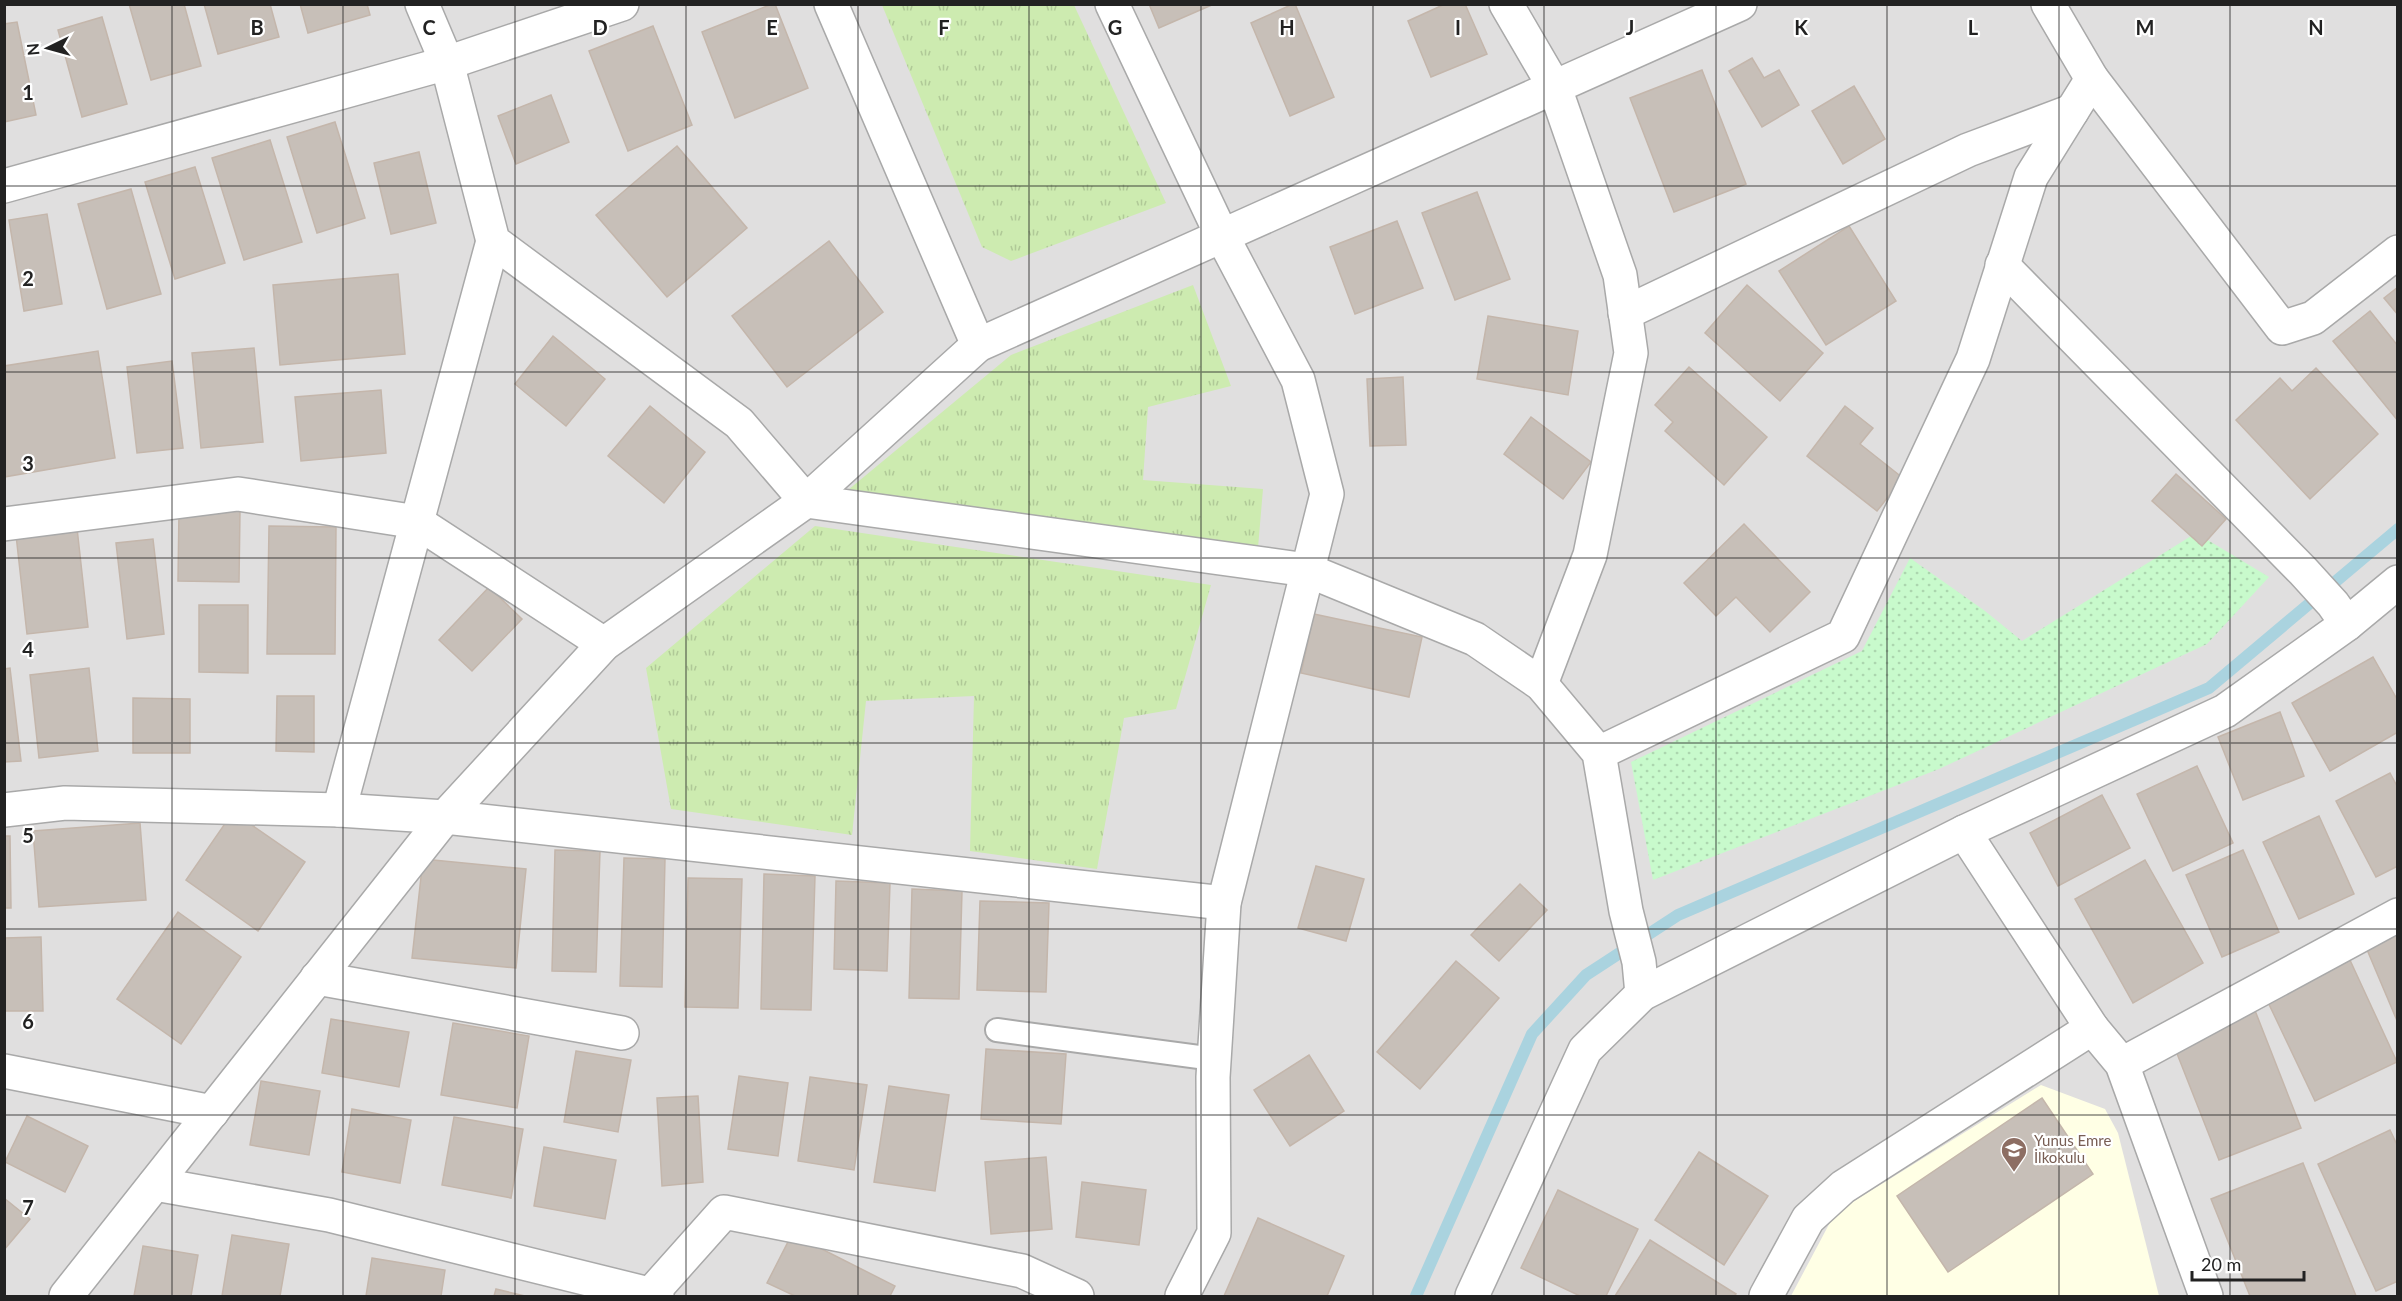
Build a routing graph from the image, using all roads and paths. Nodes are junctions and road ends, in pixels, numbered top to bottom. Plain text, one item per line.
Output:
1 (422, 4) edge
2 (622, 4) edge
3 (831, 4) edge
4 (1112, 4) edge
5 (1506, 4) edge
6 (1740, 4) edge
7 (2048, 4) edge
8 (447, 63) junction
9 (2092, 79) junction
10 (1555, 88) junction
11 (2072, 111) junction
12 (4, 186) edge
13 (1222, 236) junction
14 (493, 241) junction
15 (2397, 252) edge
16 (2002, 265) junction
17 (1625, 313) junction
18 (978, 345) junction
19 (806, 501) junction
20 (417, 522) junction
21 (4, 524) edge
22 (1308, 570) junction
23 (2397, 582) edge
24 (2340, 614) junction
25 (604, 644) junction
26 (1541, 684) junction
27 (1599, 753) junction
28 (4, 810) edge
29 (339, 810) junction
30 (445, 817) junction
31 (1965, 832) junction
32 (1224, 903) junction
33 (2397, 915) edge
34 (317, 978) junction
35 (1642, 994) junction
36 (2092, 1029) junction
37 (997, 1030) dead end
38 (622, 1033) dead end
39 (1214, 1059) junction
40 (2122, 1064) junction
41 (4, 1071) edge
42 (212, 1112) junction
43 (155, 1184) junction
44 (66, 1296) edge
45 (654, 1296) edge
46 (1077, 1296) edge
47 (1182, 1296) edge
48 (1474, 1296) edge
49 (1766, 1296) edge
50 (2206, 1296) edge

1 - 8 street
2 - 8 street
3 - 18 street
4 - 13 street
5 - 10 street
6 - 10 street
7 - 9 street
8 - 12 street
8 - 14 street
9 - 11 street
9 - 15 street
10 - 13 street
10 - 17 street
11 - 16 street
11 - 17 street
13 - 18 street
13 - 22 street
14 - 19 street
14 - 20 street
16 - 24 street
16 - 27 street
17 - 26 street
18 - 19 street
19 - 22 street
19 - 25 street
20 - 21 street
20 - 25 street
20 - 29 street
22 - 26 street
22 - 32 street
23 - 24 street
24 - 31 street
25 - 30 street
26 - 27 street
27 - 35 street
28 - 29 street
29 - 30 street
30 - 32 street
30 - 34 street
31 - 35 street
31 - 36 street
32 - 39 street
33 - 40 street
34 - 38 street
34 - 42 street
35 - 48 street
36 - 40 street
36 - 49 street
37 - 39 lane
39 - 47 street
40 - 50 street
41 - 42 street
42 - 43 street
43 - 44 street
43 - 45 street
45 - 46 street

